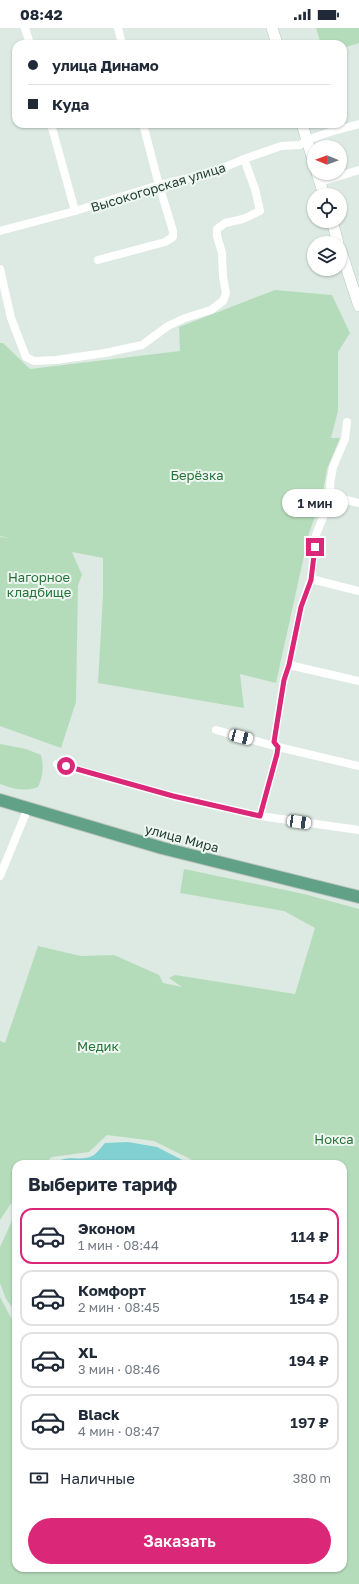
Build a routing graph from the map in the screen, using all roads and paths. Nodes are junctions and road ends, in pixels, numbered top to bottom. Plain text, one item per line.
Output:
1 (25, 28) edge
2 (118, 28) edge
3 (272, 28) edge
4 (29, 40) edge
5 (121, 40) edge
6 (276, 40) edge
7 (359, 124) edge
8 (53, 128) edge
9 (144, 128) edge
10 (303, 128) edge
11 (346, 128) edge
12 (347, 128) edge
13 (307, 140) junction
14 (244, 159) junction
15 (359, 170) edge
16 (347, 172) edge
17 (159, 186) junction
18 (75, 212) junction
19 (0, 231) edge
20 (98, 260) dead end
21 (0, 269) edge
22 (347, 269) edge
23 (359, 306) edge
24 (348, 422) dead end
25 (331, 496) junction
26 (359, 503) edge
27 (311, 580) junction
28 (359, 591) edge
29 (289, 665) junction
30 (359, 681) edge
31 (216, 730) dead end
32 (278, 747) junction
33 (57, 764) dead end
34 (359, 766) edge
35 (0, 800) edge
36 (28, 808) junction
37 (260, 816) junction
38 (359, 830) edge
39 (0, 876) edge
40 (359, 898) edge

1 - 4 street
2 - 5 street
3 - 6 street
7 - 12 street, Высокогорская улица
8 - 18 street
9 - 17 street
10 - 13 street
11 - 13 street, Высокогорская улица
13 - 14 street, Высокогорская улица
14 - 17 street, Высокогорская улица
14 - 21 street
15 - 16 street
17 - 18 street, Высокогорская улица
17 - 20 street
18 - 19 street, Высокогорская улица
22 - 23 street
24 - 25 street
25 - 26 street
25 - 27 street
27 - 28 street
27 - 29 street
29 - 30 street
29 - 32 street
31 - 32 street
32 - 34 street
32 - 37 street
33 - 37 street
35 - 36 main road, улица Мира
36 - 39 street
36 - 40 main road, улица Мира
37 - 38 street

